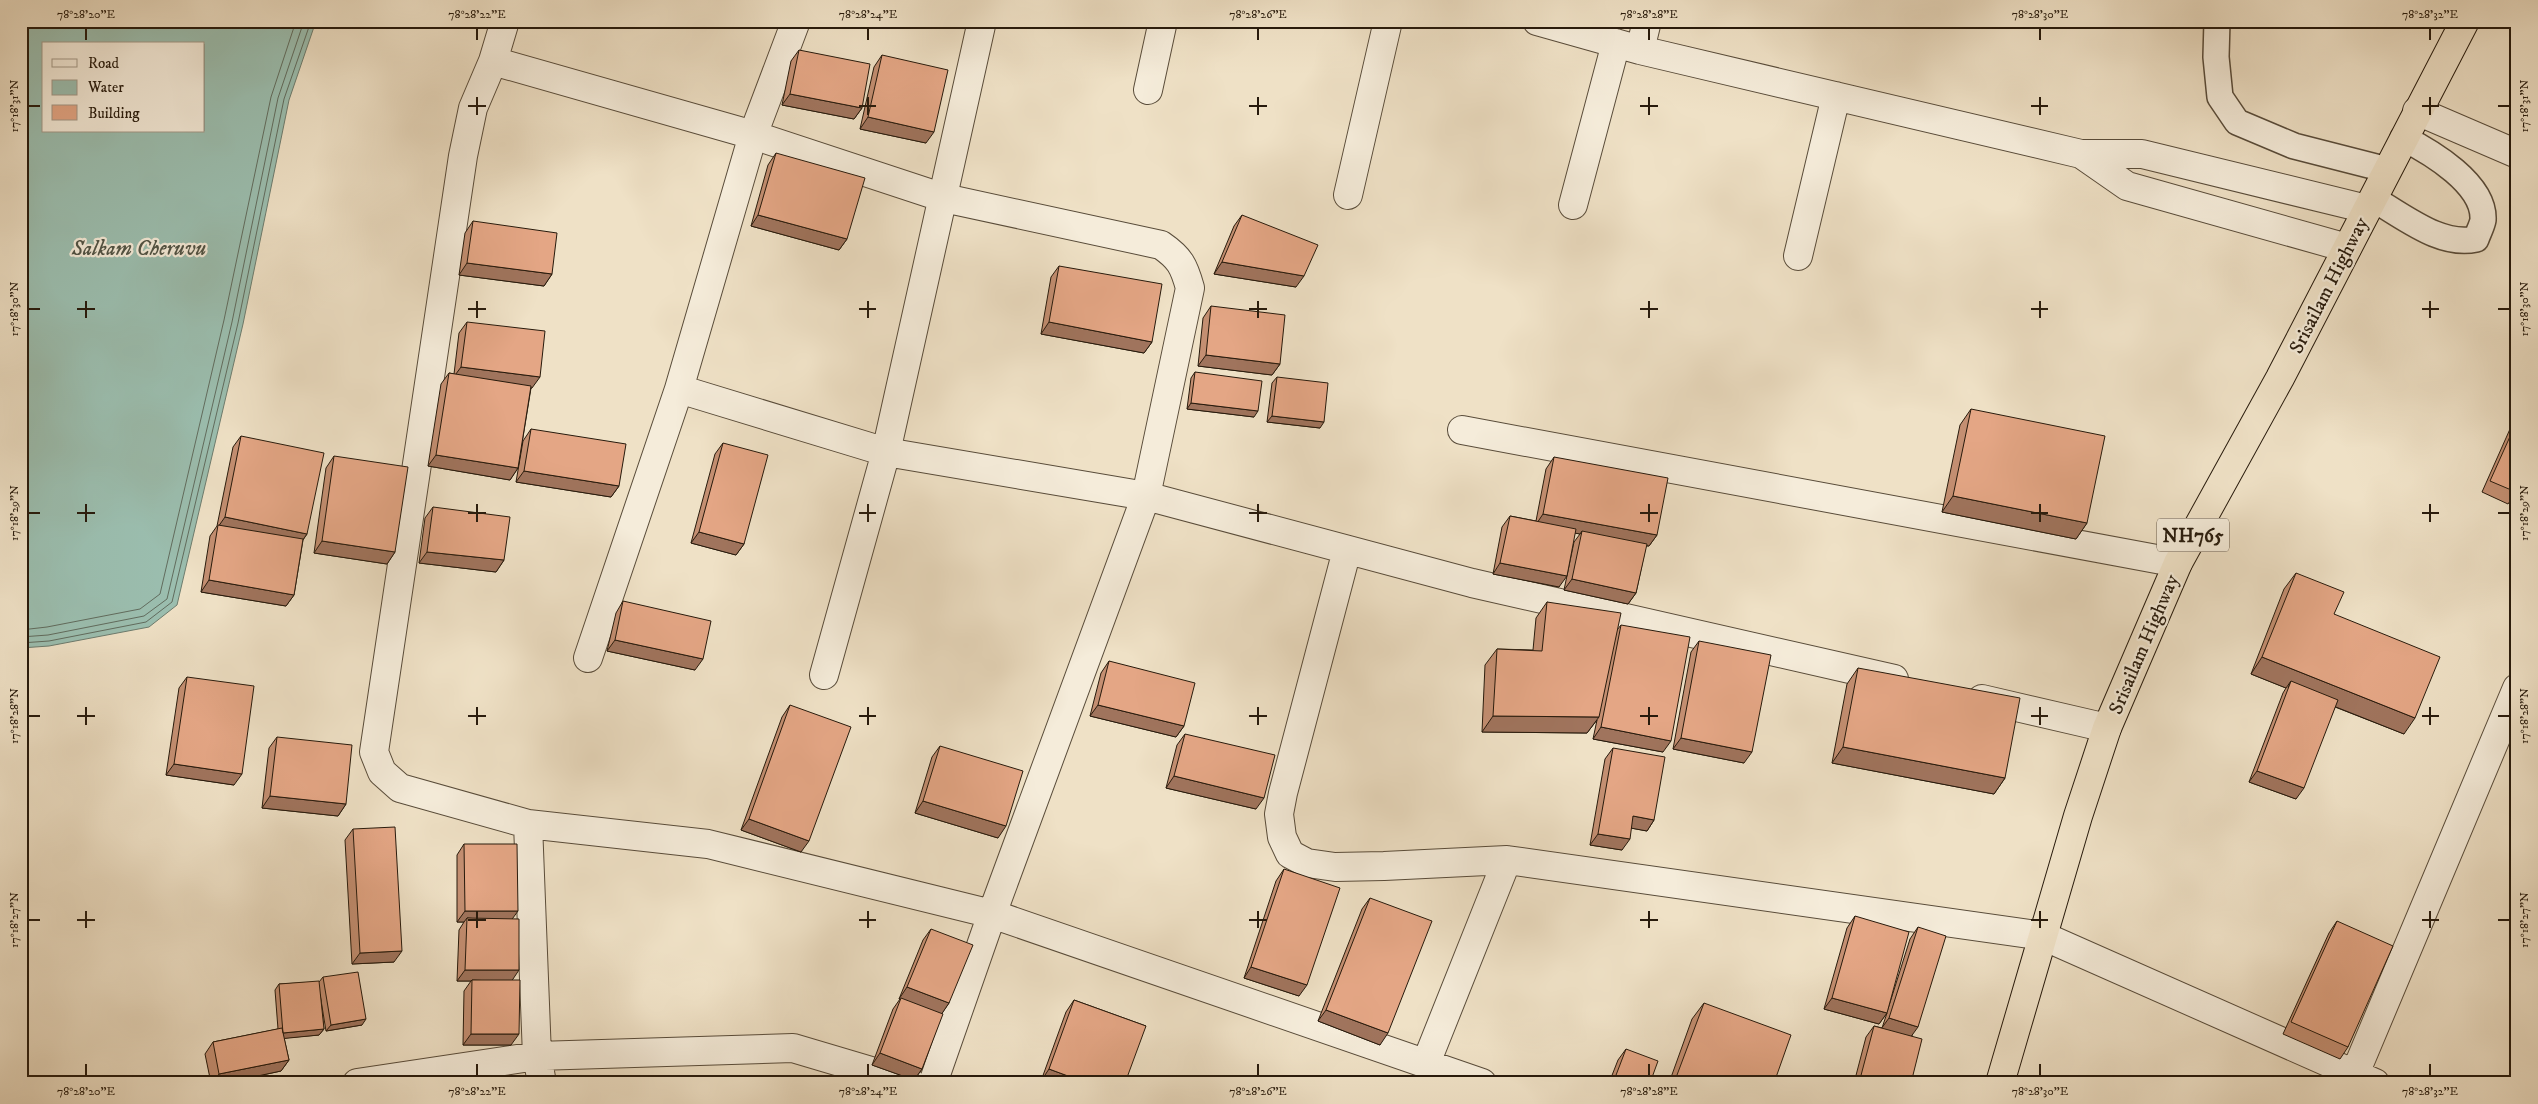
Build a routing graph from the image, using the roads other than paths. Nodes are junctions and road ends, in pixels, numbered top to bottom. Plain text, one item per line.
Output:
1 (505, 21) edge
2 (796, 21) edge
3 (982, 21) edge
4 (1163, 21) edge
5 (1388, 21) edge
6 (1537, 21) edge
7 (1647, 21) edge
8 (2217, 21) edge
9 (2458, 23) edge
10 (1628, 46) junction
11 (493, 62) junction
12 (1148, 90) dead end
13 (1836, 96) junction
14 (2417, 111) junction
15 (753, 135) junction
16 (2403, 138) junction
17 (2081, 154) junction
18 (2517, 154) edge
19 (2388, 170) junction
20 (1348, 195) dead end
21 (944, 198) junction
22 (2370, 204) junction
23 (1573, 205) dead end
24 (2347, 248) junction
25 (1798, 256) dead end
26 (679, 389) junction
27 (1462, 430) dead end
28 (886, 452) junction
29 (1146, 496) junction
30 (1347, 550) junction
31 (2178, 563) junction
32 (588, 658) dead end
33 (824, 675) dead end
34 (1915, 684) edge
35 (2517, 688) edge
36 (1953, 693) edge
37 (2107, 728) junction
38 (528, 824) junction
39 (1507, 860) junction
40 (992, 914) junction
41 (2043, 936) junction
42 (537, 1056) junction
43 (1426, 1063) junction
44 (2360, 1080) edge
45 (357, 1083) edge
46 (542, 1083) edge
47 (911, 1083) edge
48 (933, 1083) edge
49 (1482, 1083) edge
50 (2000, 1083) edge

1 - 11 street
2 - 15 street
3 - 21 street
4 - 12 street
5 - 20 street
6 - 10 street
7 - 10 street
8 - 19 lane
9 - 14 highway, Srisailam Highway / NH765
10 - 13 street
10 - 23 street
11 - 15 street
11 - 38 street
13 - 17 street
13 - 25 street
14 - 16 highway, Srisailam Highway / NH765
14 - 18 street
15 - 21 street
15 - 26 street
16 - 19 highway, Srisailam Highway / NH765
16 - 22 lane
17 - 22 street
17 - 24 street
19 - 22 highway, Srisailam Highway / NH765
21 - 28 street
21 - 29 street
22 - 24 highway, Srisailam Highway / NH765
24 - 31 highway, Srisailam Highway / NH765
26 - 28 street
26 - 32 street
27 - 31 street
28 - 29 street
28 - 33 street
29 - 30 street
29 - 40 street
30 - 34 street
30 - 39 street
31 - 37 highway, Srisailam Highway / NH765
35 - 44 street
36 - 37 street
37 - 41 highway, Srisailam Highway / NH765
38 - 40 street
38 - 42 street
39 - 41 street
39 - 43 street
40 - 43 street
40 - 48 street
41 - 44 street
41 - 50 highway, Srisailam Highway / NH765
42 - 45 street
42 - 46 street
42 - 47 street
43 - 49 street

